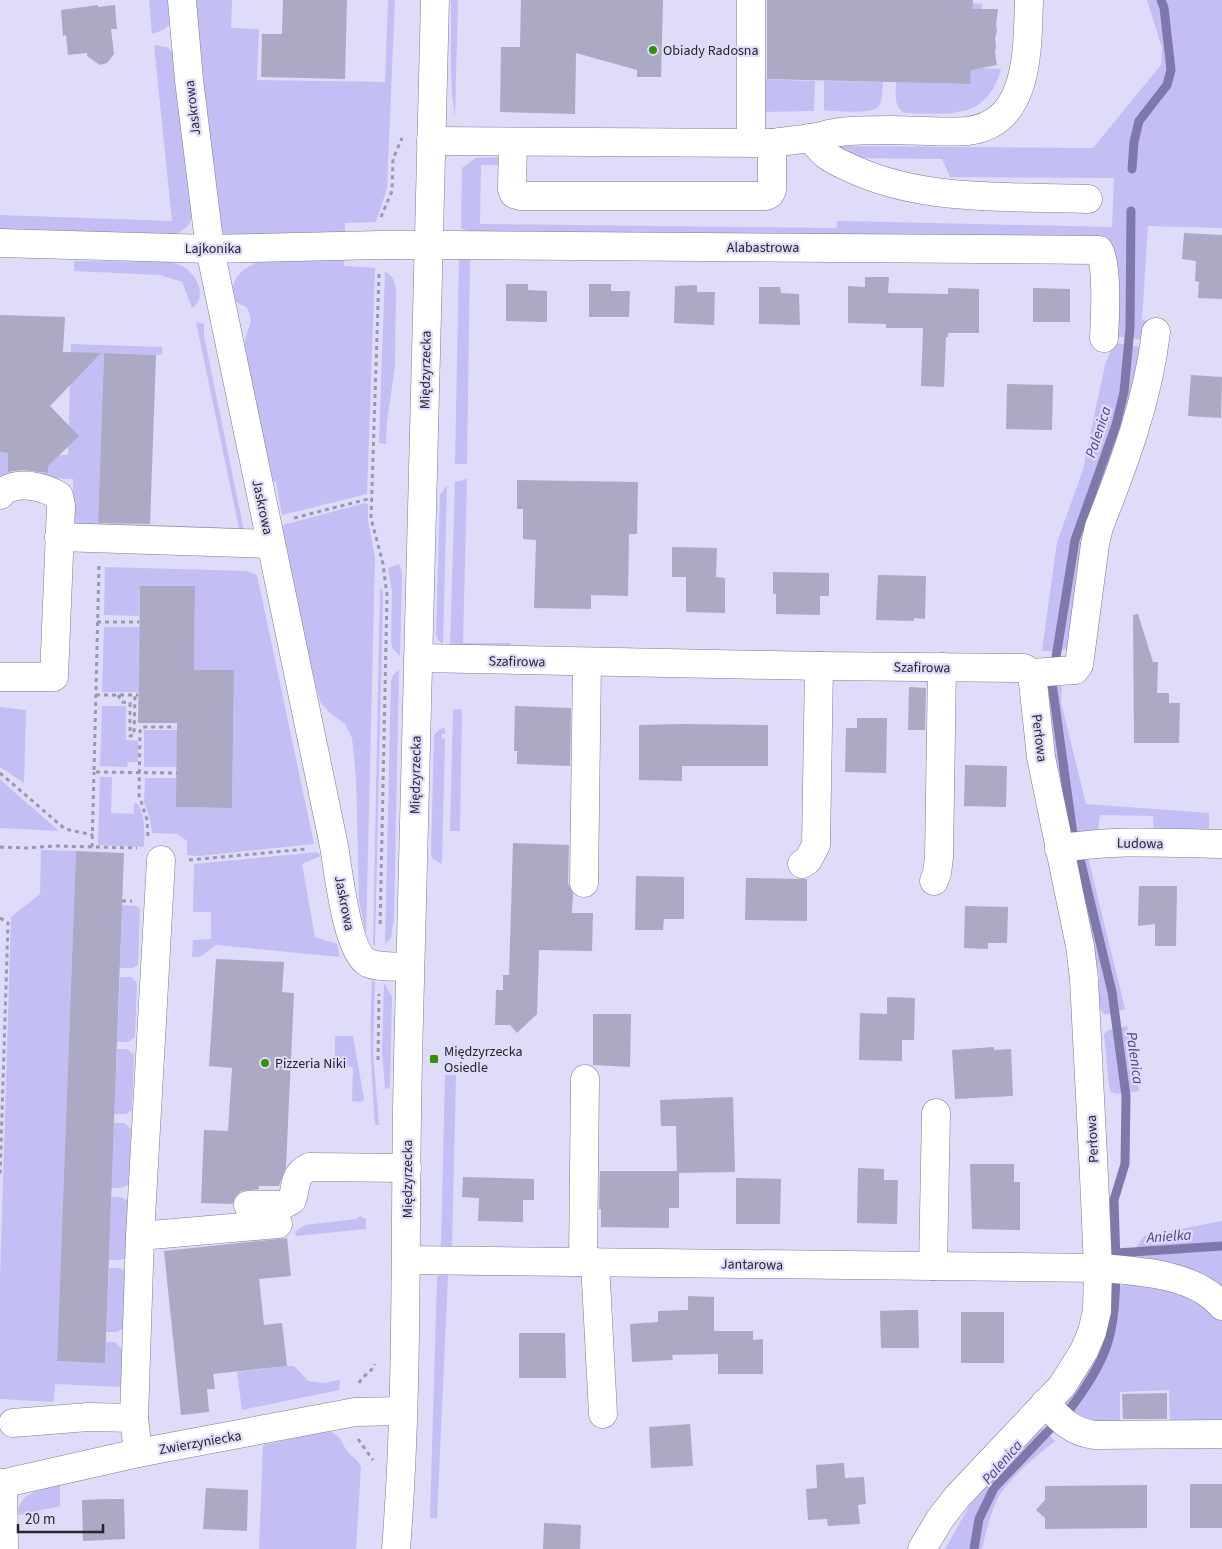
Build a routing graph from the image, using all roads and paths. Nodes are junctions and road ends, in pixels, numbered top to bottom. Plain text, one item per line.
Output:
1 (182, 0) edge
2 (435, 0) edge
3 (751, 0) edge
4 (1029, 0) edge
5 (402, 138) dead end
6 (810, 138) junction
7 (431, 141) junction
8 (513, 142) junction
9 (762, 143) junction
10 (1088, 199) dead end
11 (0, 243) edge
12 (380, 244) junction
13 (427, 244) junction
14 (210, 249) junction
15 (1156, 332) dead end
16 (1104, 338) dead end
17 (0, 495) edge
18 (372, 498) junction
19 (269, 534) junction
20 (59, 536) junction
21 (99, 562) dead end
22 (97, 622) junction
23 (139, 622) dead end
24 (418, 658) junction
25 (587, 662) junction
26 (819, 666) junction
27 (942, 667) junction
28 (1032, 673) junction
29 (0, 677) edge
30 (96, 695) junction
31 (118, 695) junction
32 (174, 727) dead end
33 (94, 772) junction
34 (0, 773) edge
35 (140, 773) junction
36 (177, 773) dead end
37 (92, 835) junction
38 (1222, 844) edge
39 (0, 846) edge
40 (334, 846) junction
41 (92, 847) junction
42 (1059, 849) junction
43 (153, 857) junction
44 (802, 864) dead end
45 (934, 881) dead end
46 (584, 883) dead end
47 (0, 918) edge
48 (379, 965) junction
49 (410, 966) junction
50 (378, 1065) dead end
51 (585, 1079) dead end
52 (936, 1113) dead end
53 (407, 1168) junction
54 (0, 1177) edge
55 (248, 1205) dead end
56 (278, 1224) dead end
57 (140, 1236) junction
58 (406, 1260) junction
59 (589, 1262) junction
60 (933, 1266) junction
61 (1098, 1268) junction
62 (1222, 1306) edge
63 (376, 1361) dead end
64 (1045, 1403) junction
65 (402, 1411) junction
66 (355, 1412) junction
67 (602, 1414) dead end
68 (134, 1418) junction
69 (13, 1423) dead end
70 (1222, 1434) edge
71 (138, 1453) junction
72 (373, 1470) dead end
73 (2, 1484) edge
74 (4, 1549) edge
75 (396, 1549) edge
76 (922, 1549) edge

1 - 14 street, Jaskrowa
2 - 7 street, Międzyrzecka
3 - 9 street
4 - 6 street
5 - 12 path
6 - 9 street
6 - 10 street
7 - 8 street
7 - 13 street, Międzyrzecka
8 - 9 street
8 - 9 street
11 - 14 street, Lajkonika
12 - 13 street, Lajkonika
12 - 14 street, Lajkonika
12 - 18 path
13 - 16 street, Alabastrowa
13 - 24 street, Międzyrzecka
14 - 19 street, Jaskrowa
15 - 28 street, Szafirowa
17 - 20 street
18 - 19 path
18 - 48 path
19 - 20 street
19 - 40 street, Jaskrowa
20 - 29 street
21 - 22 path
22 - 23 path
22 - 30 path
24 - 25 street, Szafirowa
24 - 49 street, Międzyrzecka
25 - 26 street, Szafirowa
25 - 46 street
26 - 27 street, Szafirowa
26 - 44 street
27 - 28 street, Szafirowa
27 - 45 street
28 - 42 street, Perłowa
30 - 31 path
30 - 33 path
31 - 31 path
32 - 35 path
33 - 35 path
33 - 37 path
34 - 37 path
35 - 36 path
35 - 43 path
37 - 41 path
38 - 42 street, Ludowa
39 - 41 path
40 - 43 path
40 - 48 street, Jaskrowa
41 - 43 path
42 - 61 street, Perłowa
43 - 57 street
47 - 54 path
48 - 49 street, Jaskrowa
48 - 50 path
49 - 53 street, Międzyrzecka
51 - 59 street
52 - 60 street
53 - 55 street
53 - 58 street, Międzyrzecka
56 - 57 street
57 - 68 street
58 - 59 street, Jantarowa
58 - 65 street, Międzyrzecka
59 - 60 street, Jantarowa
59 - 67 street
60 - 61 street, Jantarowa
61 - 62 street, Jantarowa
61 - 64 street, Perłowa
63 - 66 path
64 - 70 street
64 - 76 street, Perłowa
65 - 66 street, Zwierzyniecka
65 - 75 street, Międzyrzecka
66 - 71 street, Zwierzyniecka
66 - 72 path
68 - 69 street
68 - 71 street
71 - 73 street, Zwierzyniecka
73 - 74 street

